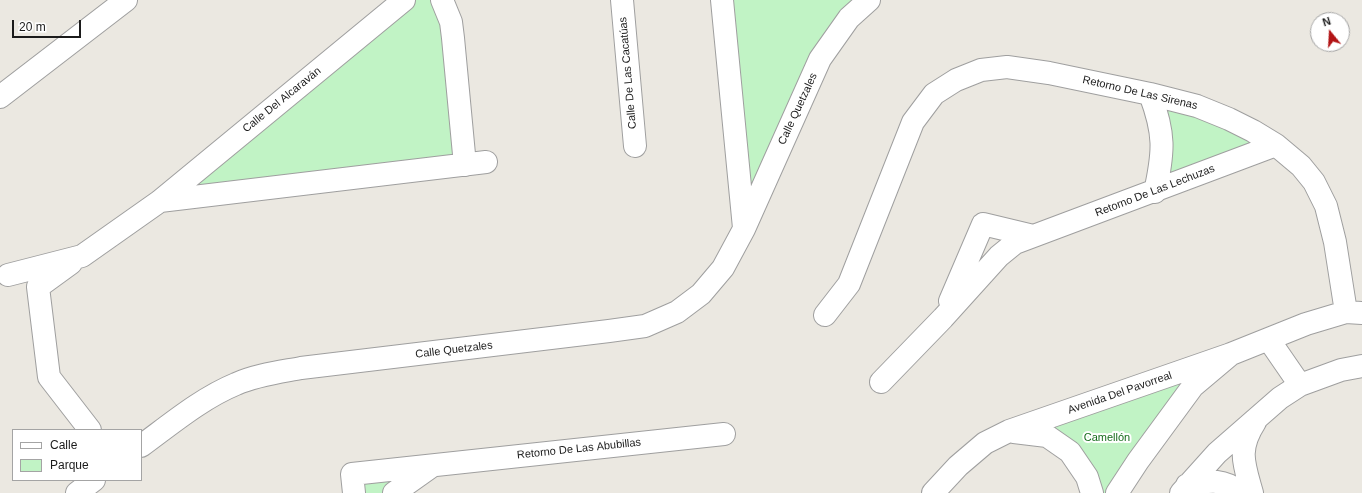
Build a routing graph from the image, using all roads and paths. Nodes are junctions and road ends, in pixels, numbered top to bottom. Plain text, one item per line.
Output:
1 (126, 0) edge
2 (404, 0) edge
3 (442, 0) edge
4 (622, 0) edge
5 (722, 0) edge
6 (869, 0) edge
7 (1150, 94) junction
8 (0, 97) edge
9 (1276, 145) junction
10 (634, 146) dead end
11 (1155, 192) junction
12 (160, 201) junction
13 (744, 229) junction
14 (1033, 236) junction
15 (82, 256) junction
16 (8, 275) dead end
17 (1354, 312) edge
18 (825, 315) dead end
19 (943, 318) junction
20 (1269, 340) junction
21 (1231, 354) junction
22 (1362, 366) edge
23 (881, 382) dead end
24 (1300, 385) junction
25 (1262, 413) junction
26 (89, 429) edge
27 (1009, 432) junction
28 (724, 434) dead end
29 (142, 445) edge
30 (434, 465) junction
31 (93, 481) edge
32 (1184, 489) edge
33 (77, 493) edge
34 (354, 493) edge
35 (394, 493) edge
36 (933, 493) edge
37 (1092, 493) edge
38 (1117, 493) edge
39 (1242, 493) edge
40 (1252, 493) edge

1 - 8 street
2 - 12 street, Calle Del Alcaraván
3 - 12 street, Calle Del Alcaraván
4 - 10 street, Calle De Las Cacatúas
5 - 13 street
6 - 13 street, Calle Quetzales
7 - 9 street, Retorno De Las Sirenas
7 - 11 street
7 - 18 street, Retorno De Las Sirenas
9 - 11 street, Retorno De Las Lechuzas
9 - 17 street, Retorno De Las Sirenas
11 - 14 street, Retorno De Las Lechuzas
12 - 15 street, Calle Del Alcaraván
13 - 29 street, Calle Quetzales
14 - 19 street, Retorno De Las Lechuzas
14 - 19 street, Retorno De Las Lechuzas
15 - 16 street, Calle Del Alcaraván
15 - 26 street, Calle Del Alcaraván
17 - 20 street, Avenida Del Pavorreal
19 - 23 street, Retorno De Las Lechuzas
20 - 21 street, Avenida Del Pavorreal
20 - 24 street
21 - 27 street, Avenida Del Pavorreal
21 - 38 street
22 - 24 street
24 - 25 street
25 - 32 street
25 - 40 street
27 - 36 street, Avenida Del Pavorreal
27 - 37 street
28 - 30 street, Retorno De Las Abubillas
30 - 34 street, Retorno De Las Abubillas
30 - 35 street, Retorno De Las Abubillas
31 - 33 street
32 - 39 street

